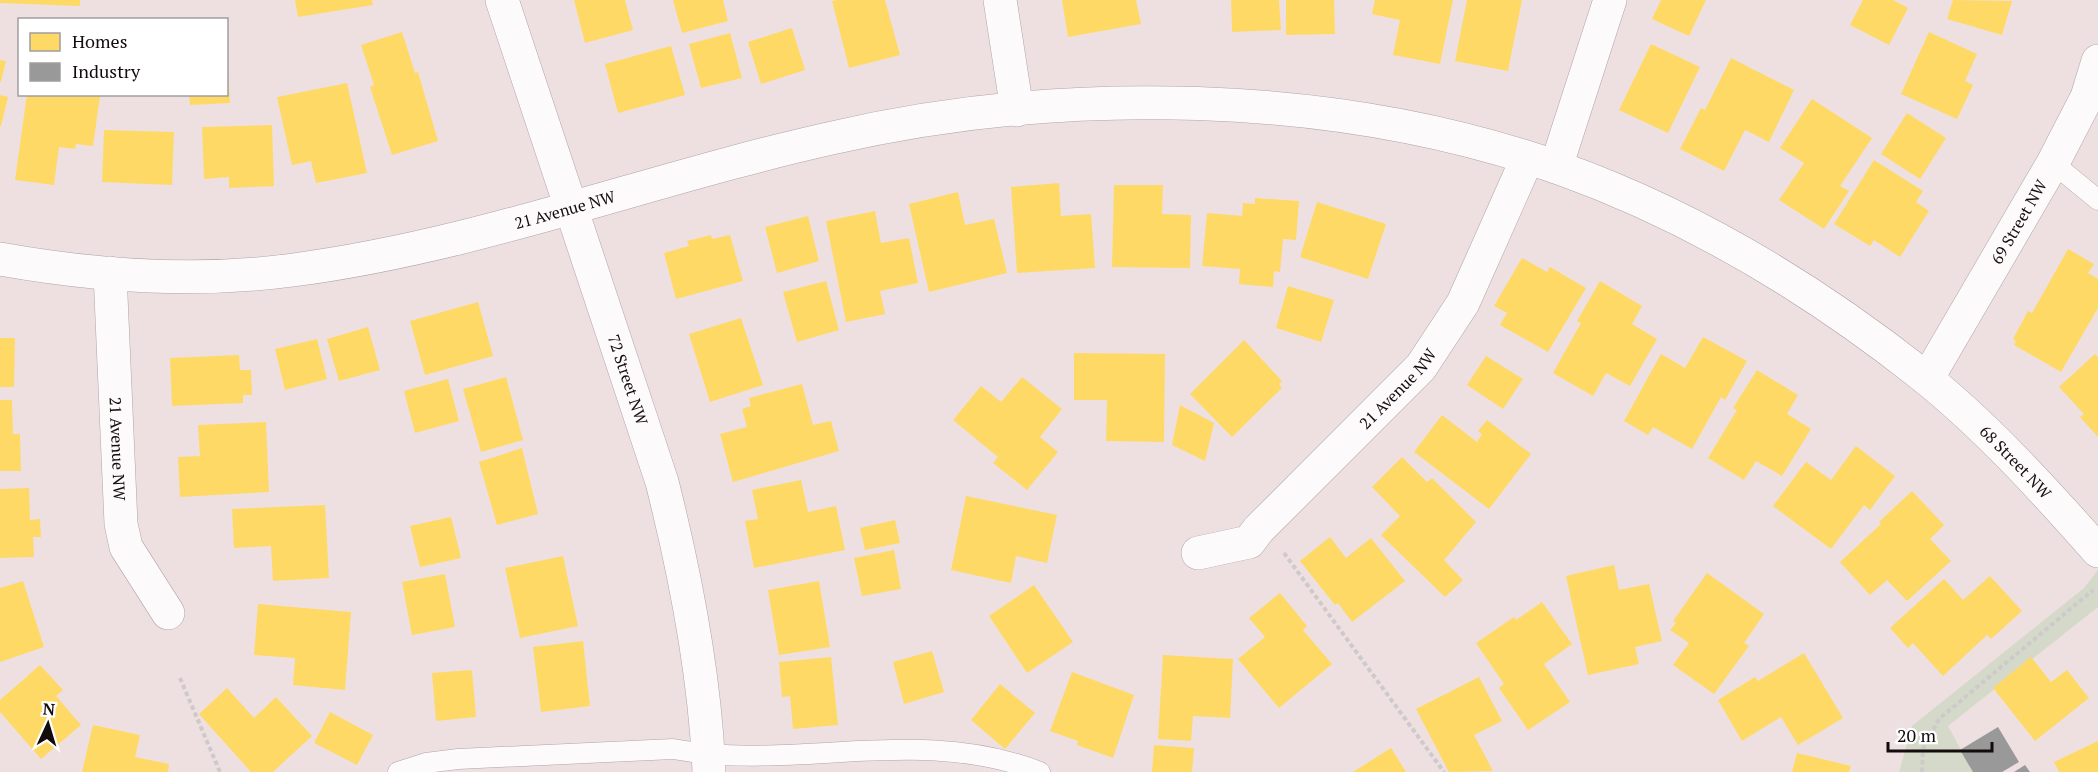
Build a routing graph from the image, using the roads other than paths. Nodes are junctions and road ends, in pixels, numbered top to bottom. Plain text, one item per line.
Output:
1 (502, 0) edge
2 (1000, 0) edge
3 (1610, 0) edge
4 (2098, 62) edge
5 (1017, 110) junction
6 (1542, 163) junction
7 (2053, 163) junction
8 (2098, 200) edge
9 (570, 206) junction
10 (0, 259) edge
11 (110, 273) junction
12 (1927, 379) junction
13 (2098, 551) edge
14 (1198, 554) dead end
15 (168, 613) dead end
16 (708, 764) edge
17 (398, 772) edge
18 (1040, 772) edge

1 - 9 street, 72 Street NW
2 - 5 street
3 - 6 street, 21 Avenue NW
4 - 7 street, 69 Street NW
5 - 6 street, 21 Avenue NW
5 - 9 street, 21 Avenue NW
6 - 12 street, 21 Avenue NW
6 - 14 street, 21 Avenue NW
7 - 8 lane
7 - 12 street, 69 Street NW
9 - 11 street, 21 Avenue NW
9 - 16 street, 72 Street NW
10 - 11 street, 21 Avenue NW
11 - 15 street, 21 Avenue NW
12 - 13 street, 68 Street NW
16 - 17 lane
16 - 18 lane

